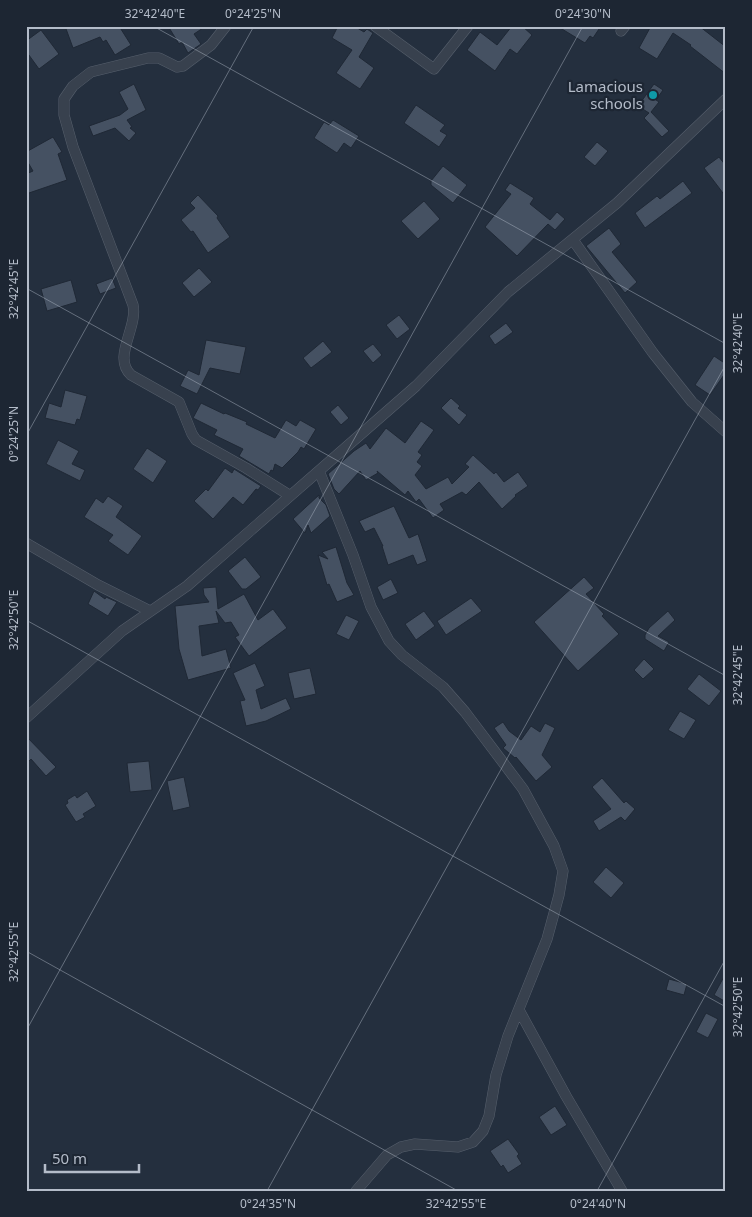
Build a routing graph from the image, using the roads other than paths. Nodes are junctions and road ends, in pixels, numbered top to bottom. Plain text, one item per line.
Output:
1 (226, 26) edge
2 (375, 26) edge
3 (468, 26) edge
4 (726, 99) edge
5 (574, 240) junction
6 (726, 432) edge
7 (319, 471) junction
8 (289, 495) junction
9 (26, 543) edge
10 (150, 611) junction
11 (26, 718) edge
12 (519, 1010) junction
13 (356, 1191) edge
14 (622, 1191) edge

1 - 8 street
2 - 3 street
4 - 5 street
5 - 6 street
5 - 7 street
7 - 8 street
7 - 12 street
8 - 10 street
9 - 10 street
10 - 11 street
12 - 13 street
12 - 14 street

